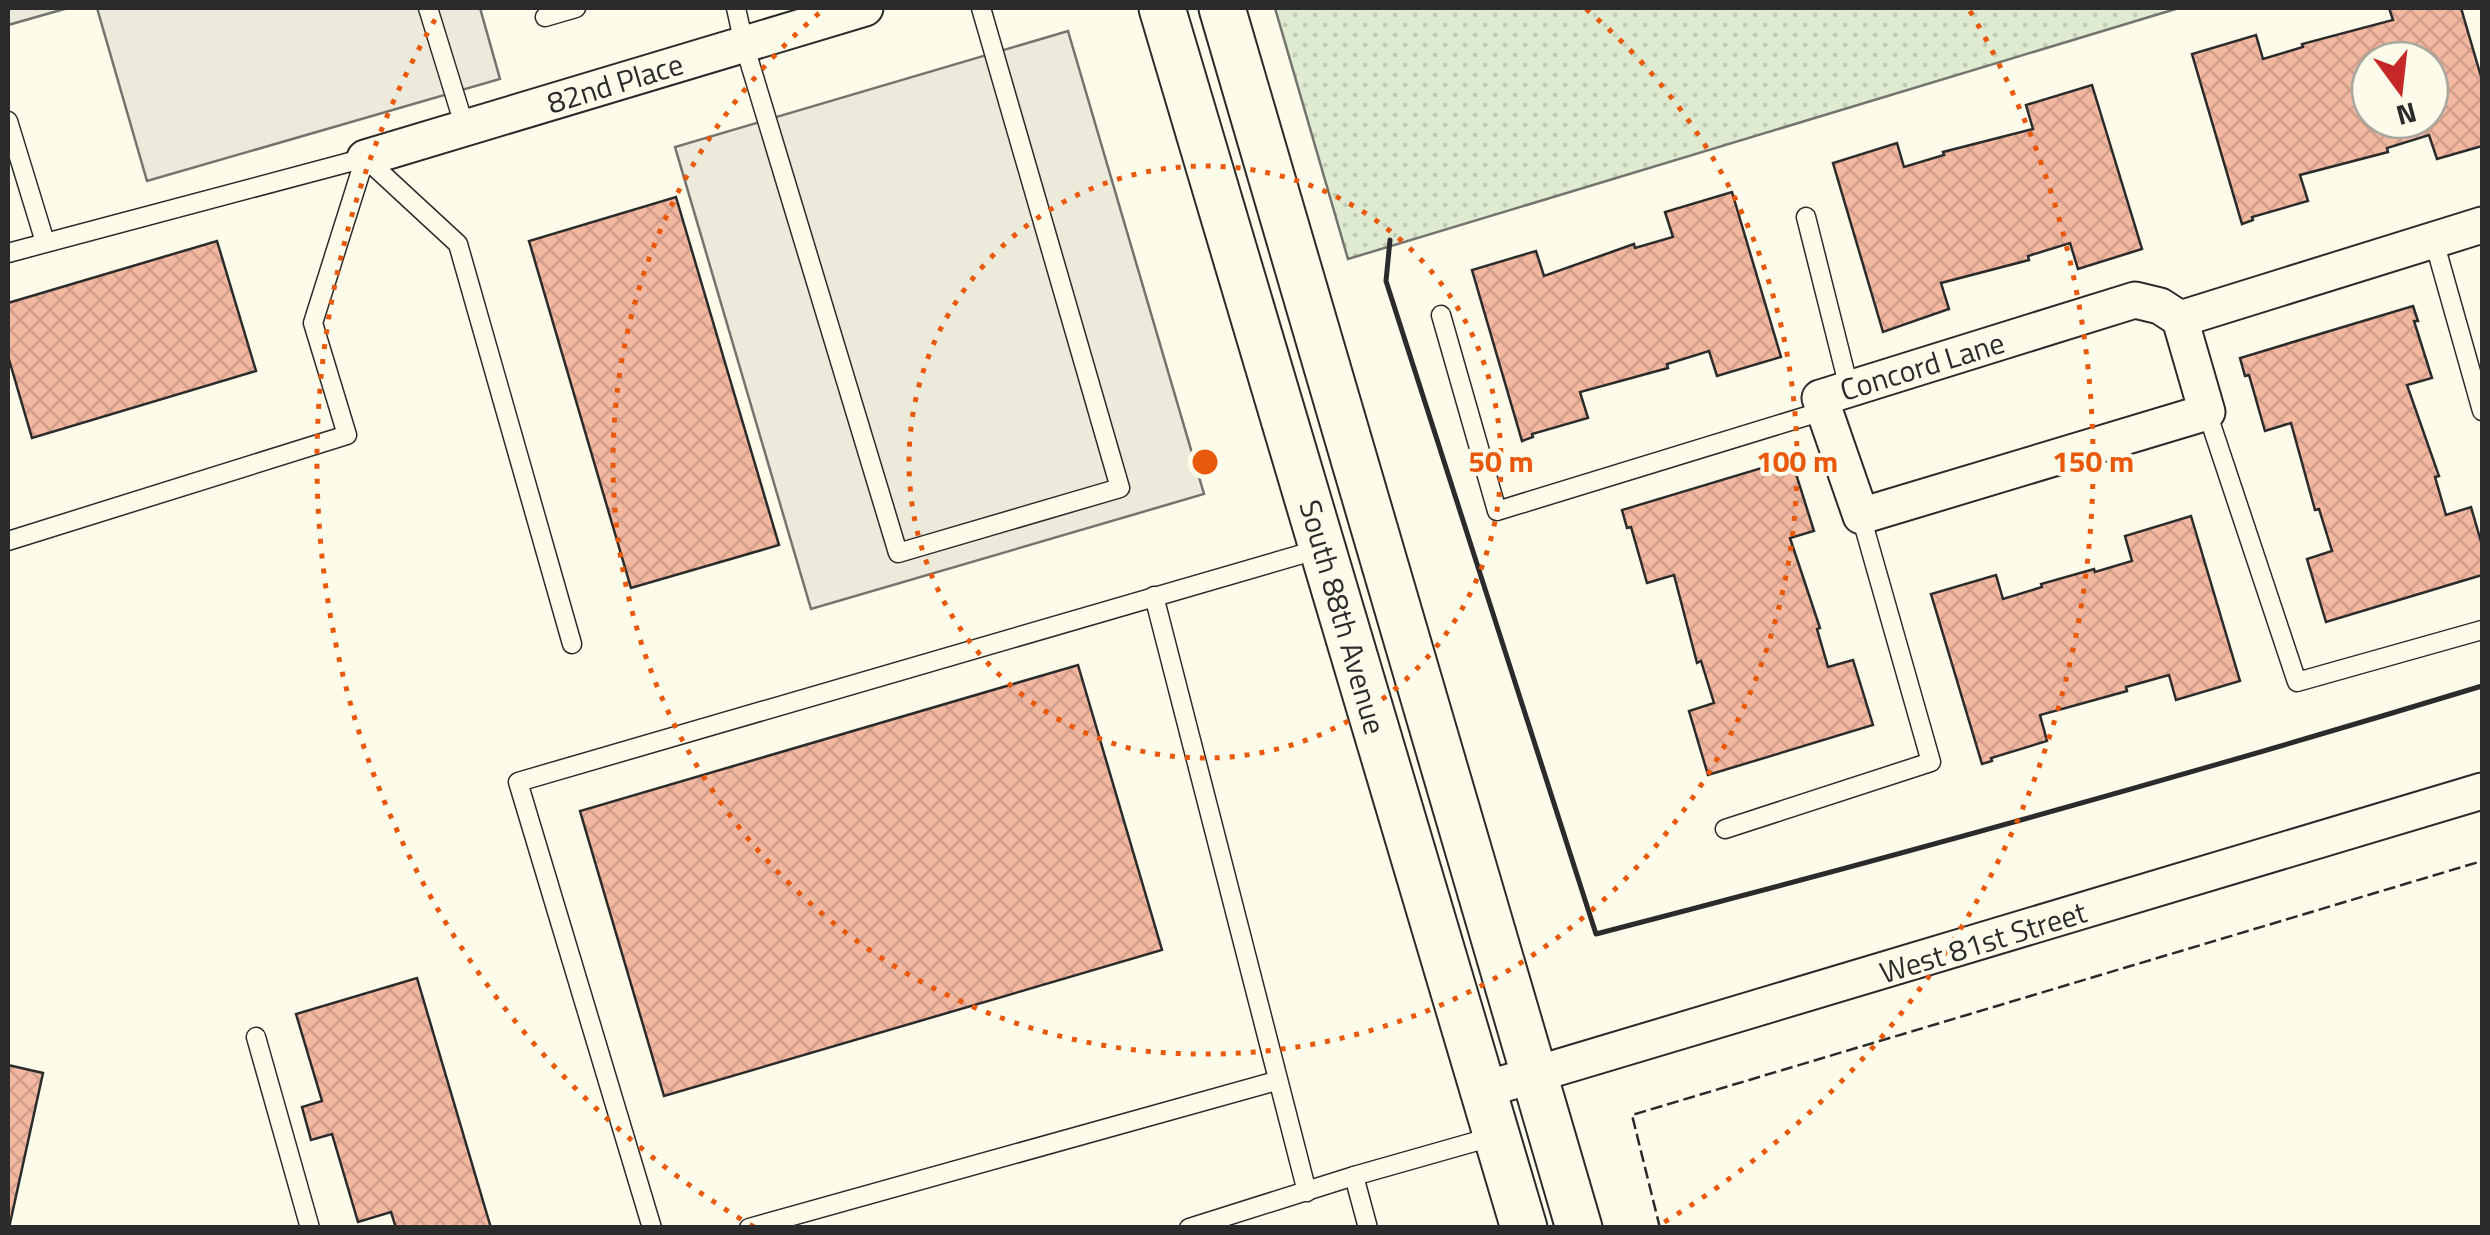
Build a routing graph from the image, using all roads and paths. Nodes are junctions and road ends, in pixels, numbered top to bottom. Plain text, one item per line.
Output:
1 (428, 8) edge
2 (576, 8) edge
3 (736, 8) edge
4 (865, 8) edge
5 (981, 8) edge
6 (1162, 8) edge
7 (1222, 8) edge
8 (546, 17) dead end
9 (744, 44) junction
10 (8, 121) edge
11 (465, 128) junction
12 (365, 158) junction
13 (1806, 217) dead end
14 (2482, 226) edge
15 (2434, 240) junction
16 (45, 242) junction
17 (8, 253) edge
18 (1441, 315) dead end
19 (2180, 319) junction
20 (1836, 400) junction
21 (2482, 411) edge
22 (2207, 412) junction
23 (1861, 516) junction
24 (8, 541) edge
25 (1322, 548) junction
26 (1154, 596) junction
27 (2482, 630) edge
28 (572, 644) dead end
29 (2482, 792) edge
30 (1725, 829) dead end
31 (256, 1037) dead end
32 (1535, 1076) junction
33 (1276, 1080) junction
34 (1483, 1090) junction
35 (1496, 1135) junction
36 (1354, 1176) junction
37 (1306, 1192) junction
38 (310, 1228) edge
39 (652, 1228) edge
40 (749, 1228) edge
41 (1189, 1228) edge
42 (1368, 1228) edge
43 (1524, 1228) edge
44 (1579, 1228) edge

1 - 11 lane
2 - 8 lane
3 - 9 lane
4 - 9 street, 82nd Place
5 - 9 lane
6 - 25 street, South 88th Avenue
7 - 32 street, South 88th Avenue
9 - 11 street, 82nd Place
10 - 16 lane
11 - 12 street, 82nd Place
12 - 16 lane
12 - 24 lane
12 - 28 lane
13 - 20 lane
14 - 15 street
15 - 19 street
15 - 21 lane
16 - 17 lane
18 - 20 lane
19 - 20 street, Concord Lane
19 - 22 street
20 - 23 street, Concord Lane
22 - 23 street
22 - 27 lane
23 - 30 lane
25 - 26 lane
25 - 34 street, South 88th Avenue
26 - 33 lane
26 - 39 lane
29 - 32 street, West 81st Street
31 - 38 lane
32 - 34 street, West 81st Street
32 - 44 street, South 88th Avenue
33 - 37 lane
33 - 40 lane
34 - 35 street, South 88th Avenue
35 - 36 lane
35 - 43 street, South 88th Avenue
36 - 37 lane
36 - 42 lane
37 - 41 lane

